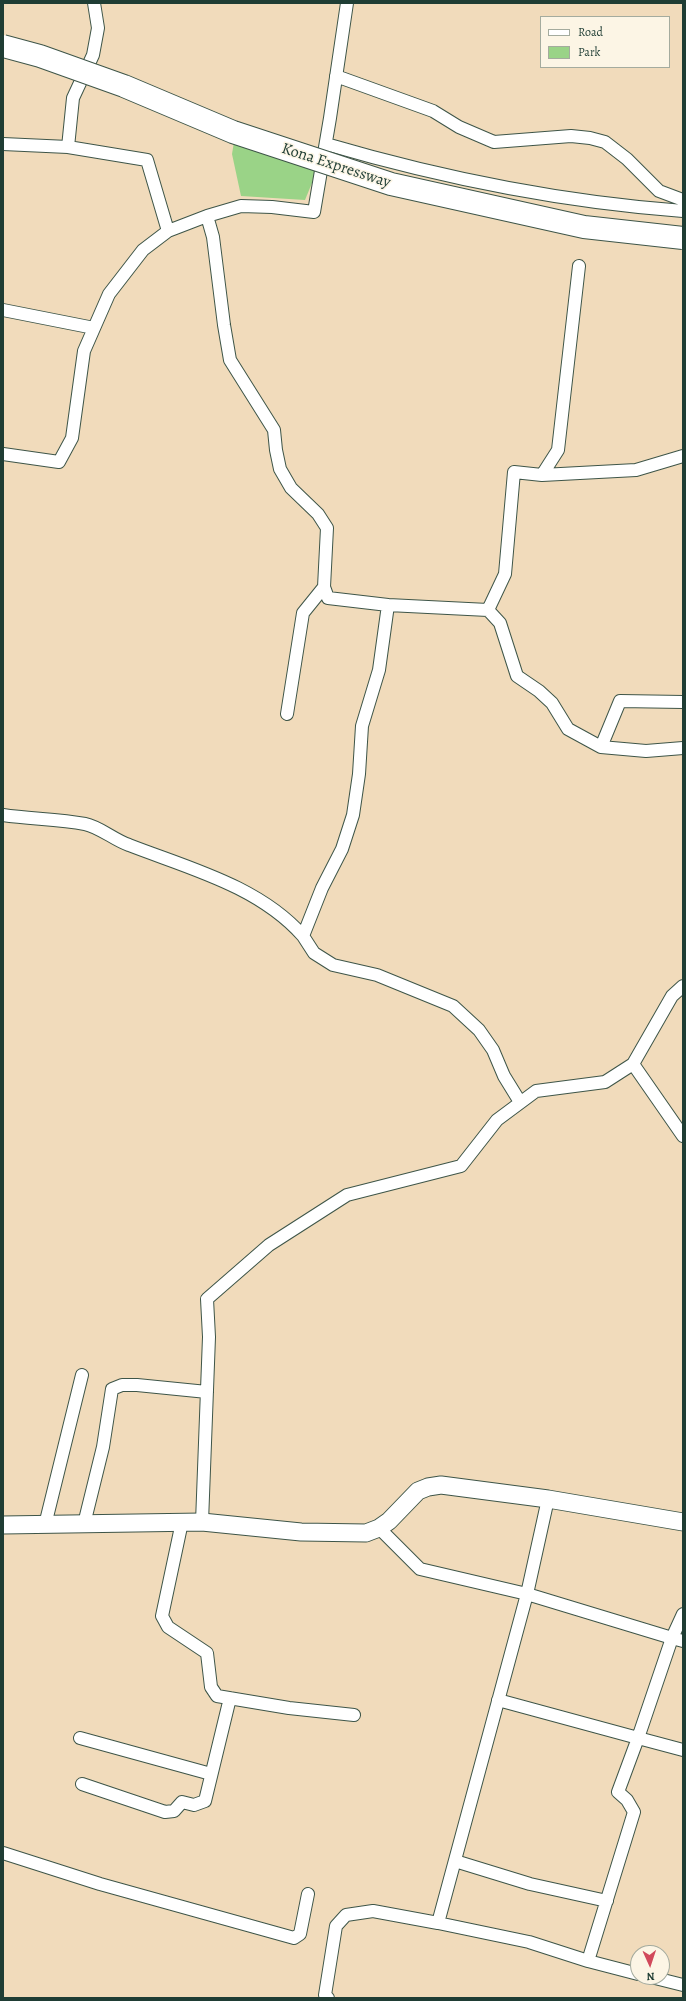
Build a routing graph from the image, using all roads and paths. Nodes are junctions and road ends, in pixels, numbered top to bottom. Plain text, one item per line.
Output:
1 (94, 3) edge
2 (348, 3) edge
3 (3, 46) edge
4 (336, 76) junction
5 (3, 144) edge
6 (326, 144) junction
7 (68, 147) junction
8 (683, 200) edge
9 (683, 212) edge
10 (207, 216) junction
11 (168, 231) junction
12 (683, 238) edge
13 (580, 266) dead end
14 (3, 310) edge
15 (94, 328) junction
16 (3, 454) edge
17 (683, 456) edge
18 (542, 475) junction
19 (324, 587) junction
20 (388, 604) junction
21 (488, 610) junction
22 (683, 702) edge
23 (287, 714) dead end
24 (601, 747) junction
25 (683, 748) edge
26 (3, 815) edge
27 (303, 936) junction
28 (683, 986) edge
29 (633, 1064) junction
30 (520, 1102) junction
31 (683, 1136) edge
32 (82, 1375) dead end
33 (207, 1392) junction
34 (548, 1500) junction
35 (182, 1522) junction
36 (202, 1522) junction
37 (683, 1522) edge
38 (84, 1524) junction
39 (44, 1525) junction
40 (3, 1526) edge
41 (379, 1528) junction
42 (527, 1594) junction
43 (683, 1614) edge
44 (678, 1640) edge
45 (230, 1698) junction
46 (498, 1700) junction
47 (354, 1715) dead end
48 (80, 1738) dead end
49 (638, 1738) junction
50 (683, 1750) edge
51 (211, 1774) junction
52 (82, 1784) dead end
53 (3, 1853) edge
54 (455, 1860) junction
55 (308, 1894) dead end
56 (607, 1901) junction
57 (438, 1922) junction
58 (588, 1961) junction
59 (630, 1972) edge
60 (670, 1982) edge
61 (683, 1985) edge
62 (328, 1998) edge

1 - 7 street
2 - 4 street
3 - 12 highway, Kona Expressway, bridge
4 - 6 street
4 - 8 street
5 - 7 street
6 - 9 street
6 - 10 street
7 - 11 street
10 - 11 street
10 - 19 street
11 - 15 street
13 - 18 street
14 - 15 street
15 - 16 street
17 - 18 street
18 - 21 street
19 - 20 street
19 - 23 street
20 - 21 street
20 - 27 street
21 - 24 street
22 - 24 street
24 - 25 street
26 - 27 street
27 - 30 street
28 - 29 street
29 - 30 street
29 - 31 street
30 - 33 street
32 - 39 street
33 - 36 street
33 - 38 street
34 - 37 main road
34 - 41 main road
34 - 42 street
35 - 36 main road
35 - 38 main road
35 - 45 street
36 - 41 main road
38 - 39 main road
39 - 40 main road
41 - 42 street
42 - 44 street
42 - 46 street
43 - 44 street
44 - 49 street
45 - 47 street
45 - 51 street
46 - 49 street
46 - 54 street
48 - 51 street
49 - 50 street
49 - 56 street
51 - 52 street
53 - 55 street
54 - 56 street
54 - 57 street
56 - 58 street
57 - 58 street
57 - 62 street
58 - 59 street
60 - 61 street

